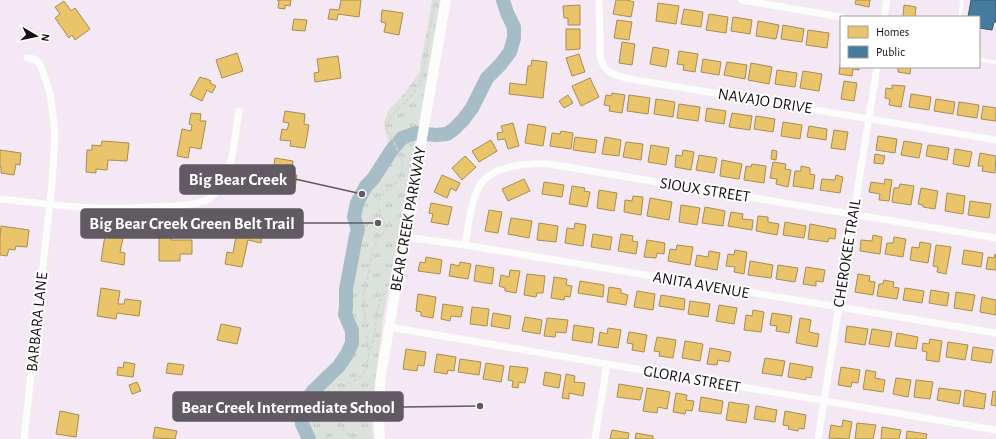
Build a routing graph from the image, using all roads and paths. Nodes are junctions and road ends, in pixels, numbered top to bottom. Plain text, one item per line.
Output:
1 (435, 0) edge
2 (446, 0) edge
3 (599, 0) edge
4 (742, 0) edge
5 (887, 0) edge
6 (962, 0) edge
7 (884, 16) edge
8 (960, 16) edge
9 (840, 17) edge
10 (27, 58) dead end
11 (980, 60) edge
12 (996, 62) edge
13 (877, 68) edge
14 (239, 111) dead end
15 (870, 118) junction
16 (996, 140) edge
17 (0, 199) edge
18 (50, 204) junction
19 (854, 215) junction
20 (405, 237) junction
21 (996, 238) edge
22 (465, 245) junction
23 (388, 290) dead end
24 (839, 308) junction
25 (389, 327) junction
26 (996, 334) edge
27 (369, 351) junction
28 (607, 364) junction
29 (824, 400) junction
30 (996, 430) edge
31 (24, 439) edge
32 (354, 439) edge
33 (380, 439) edge
34 (595, 439) edge
35 (818, 439) edge

1 - 27 path
2 - 20 main road, BEAR CREEK PARKWAY
3 - 15 street, NAVAJO DRIVE
4 - 9 street
5 - 7 street
6 - 8 lane
10 - 18 street, BARBARA LANE
11 - 12 lane
13 - 15 street, CHEROKEE TRAIL
14 - 18 street
15 - 16 street, NAVAJO DRIVE
15 - 19 street, CHEROKEE TRAIL
17 - 18 street
18 - 31 street, BARBARA LANE
19 - 21 street, SIOUX STREET
19 - 22 street, SIOUX STREET
19 - 24 street, CHEROKEE TRAIL
20 - 22 street, ANITA AVENUE
20 - 25 main road, BEAR CREEK PARKWAY
22 - 24 street, ANITA AVENUE
23 - 27 path
24 - 26 street, ANITA AVENUE
24 - 29 street, CHEROKEE TRAIL
25 - 28 street, GLORIA STREET
25 - 33 main road, BEAR CREEK PARKWAY
27 - 32 path
28 - 29 street, GLORIA STREET
28 - 34 street
29 - 30 street, GLORIA STREET
29 - 35 street, CHEROKEE TRAIL

